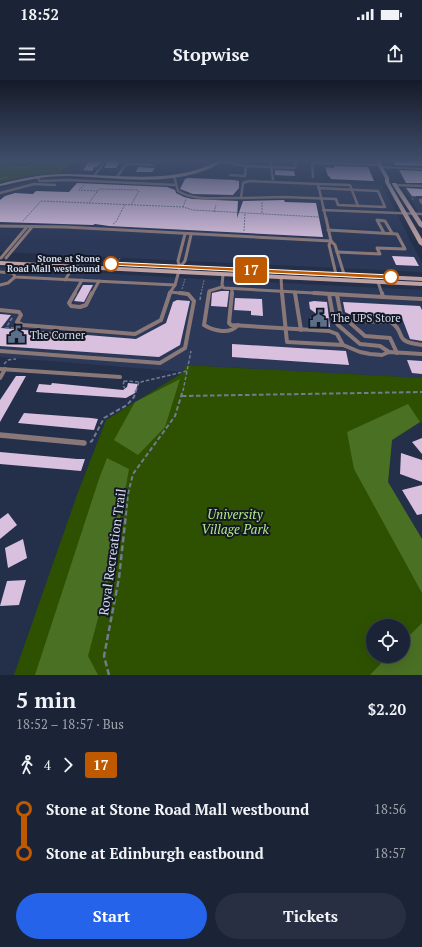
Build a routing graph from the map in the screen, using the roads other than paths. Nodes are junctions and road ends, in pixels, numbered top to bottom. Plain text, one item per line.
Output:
1 (18, 188) edge
2 (177, 188) edge
3 (242, 188) edge
4 (318, 188) joint
5 (390, 188) edge
6 (397, 188) edge
7 (352, 190) junction
8 (0, 192) edge
9 (241, 198) junction
10 (320, 198) junction
11 (422, 200) edge
12 (422, 203) edge
13 (358, 206) junction
14 (324, 211) junction
15 (406, 215) junction
16 (419, 215) edge
17 (0, 226) edge
18 (422, 226) edge
19 (32, 227) junction
20 (26, 228) junction
21 (328, 230) junction
22 (384, 233) junction
23 (392, 233) junction
24 (185, 234) junction
25 (191, 235) junction
26 (331, 241) junction
27 (422, 244) edge
28 (337, 252) junction
29 (1, 259) edge
30 (85, 262) junction
31 (73, 267) junction
32 (179, 270) junction
33 (0, 272) edge
34 (344, 274) junction
35 (223, 275) junction
36 (15, 277) junction
37 (281, 277) junction
38 (335, 277) junction
39 (422, 279) edge
40 (65, 280) junction
41 (82, 280) junction
42 (99, 281) junction
43 (378, 282) junction
44 (422, 284) edge
45 (0, 285) edge
46 (174, 285) junction
47 (222, 287) junction
48 (232, 289) junction
49 (170, 292) junction
50 (282, 292) junction
51 (295, 292) junction
52 (329, 294) junction
53 (337, 295) junction
54 (383, 297) junction
55 (422, 299) edge
56 (0, 310) edge
57 (348, 321) junction
58 (238, 325) junction
59 (285, 329) junction
60 (300, 330) junction
61 (390, 338) junction
62 (400, 338) junction
63 (343, 345) junction
64 (422, 345) edge
65 (0, 351) edge
66 (389, 352) junction
67 (397, 353) junction
68 (422, 354) edge
69 (2, 369) edge
70 (120, 377) road end
71 (0, 378) edge
72 (0, 435) edge
73 (84, 443) road end

1 - 8 lane
2 - 9 lane
3 - 9 lane
4 - 7 lane
4 - 10 lane
5 - 15 main road
6 - 16 main road
7 - 13 lane
7 - 13 lane
9 - 10 lane
10 - 13 lane
10 - 14 lane
11 - 12 lane
14 - 15 lane
14 - 21 lane
15 - 16 lane
15 - 27 main road
16 - 18 main road
17 - 20 lane
19 - 20 lane
19 - 24 lane
19 - 29 lane
20 - 29 lane
21 - 22 lane
21 - 26 lane
22 - 23 lane
22 - 23 lane
23 - 28 lane
24 - 25 lane
24 - 32 lane
25 - 26 lane
25 - 32 lane
26 - 28 lane
26 - 38 lane
28 - 34 lane
29 - 30 main road
29 - 31 main road
30 - 31 main road
30 - 32 main road
31 - 32 main road
31 - 40 lane
32 - 35 main road
32 - 38 main road
32 - 46 lane
33 - 36 lane
34 - 38 main road
34 - 39 main road
35 - 37 main road
35 - 47 lane
36 - 40 lane
36 - 45 lane
37 - 38 main road
37 - 50 lane
38 - 43 main road
40 - 41 lane
41 - 42 lane
41 - 42 lane
42 - 46 lane
43 - 44 main road
43 - 54 lane
46 - 49 lane
47 - 48 lane
47 - 58 lane
48 - 50 lane
48 - 58 lane
49 - 56 lane
49 - 65 lane
50 - 51 lane
50 - 59 lane
51 - 52 lane
51 - 60 lane
52 - 53 lane
52 - 66 lane
53 - 54 lane
53 - 57 lane
54 - 55 lane
57 - 61 lane
57 - 62 lane
58 - 59 lane
59 - 60 lane
59 - 63 lane
60 - 63 lane
61 - 62 lane
61 - 67 lane
62 - 64 lane
63 - 66 lane
66 - 67 lane
67 - 68 lane
69 - 70 lane
69 - 71 lane
72 - 73 lane

